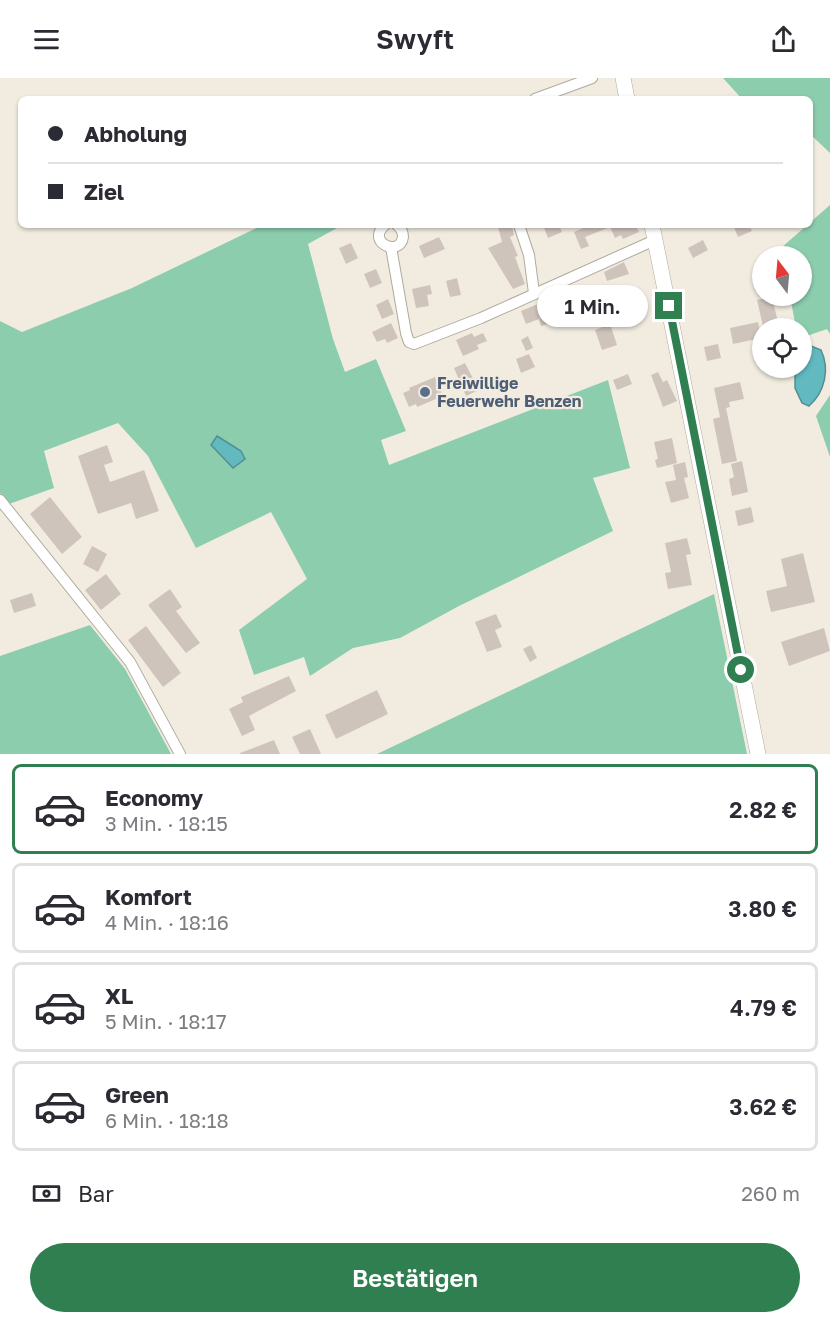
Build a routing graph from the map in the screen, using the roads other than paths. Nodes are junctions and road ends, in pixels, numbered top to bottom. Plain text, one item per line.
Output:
1 (592, 78) edge
2 (623, 78) edge
3 (543, 96) edge
4 (626, 96) edge
5 (382, 228) edge
6 (400, 228) edge
7 (520, 228) edge
8 (653, 232) edge
9 (391, 247) junction
10 (534, 293) junction
11 (0, 500) edge
12 (180, 754) edge
13 (758, 754) edge

1 - 3 street
2 - 4 street
5 - 9 street
6 - 9 street
7 - 10 street
8 - 10 street
8 - 13 street
9 - 10 street
11 - 12 street

